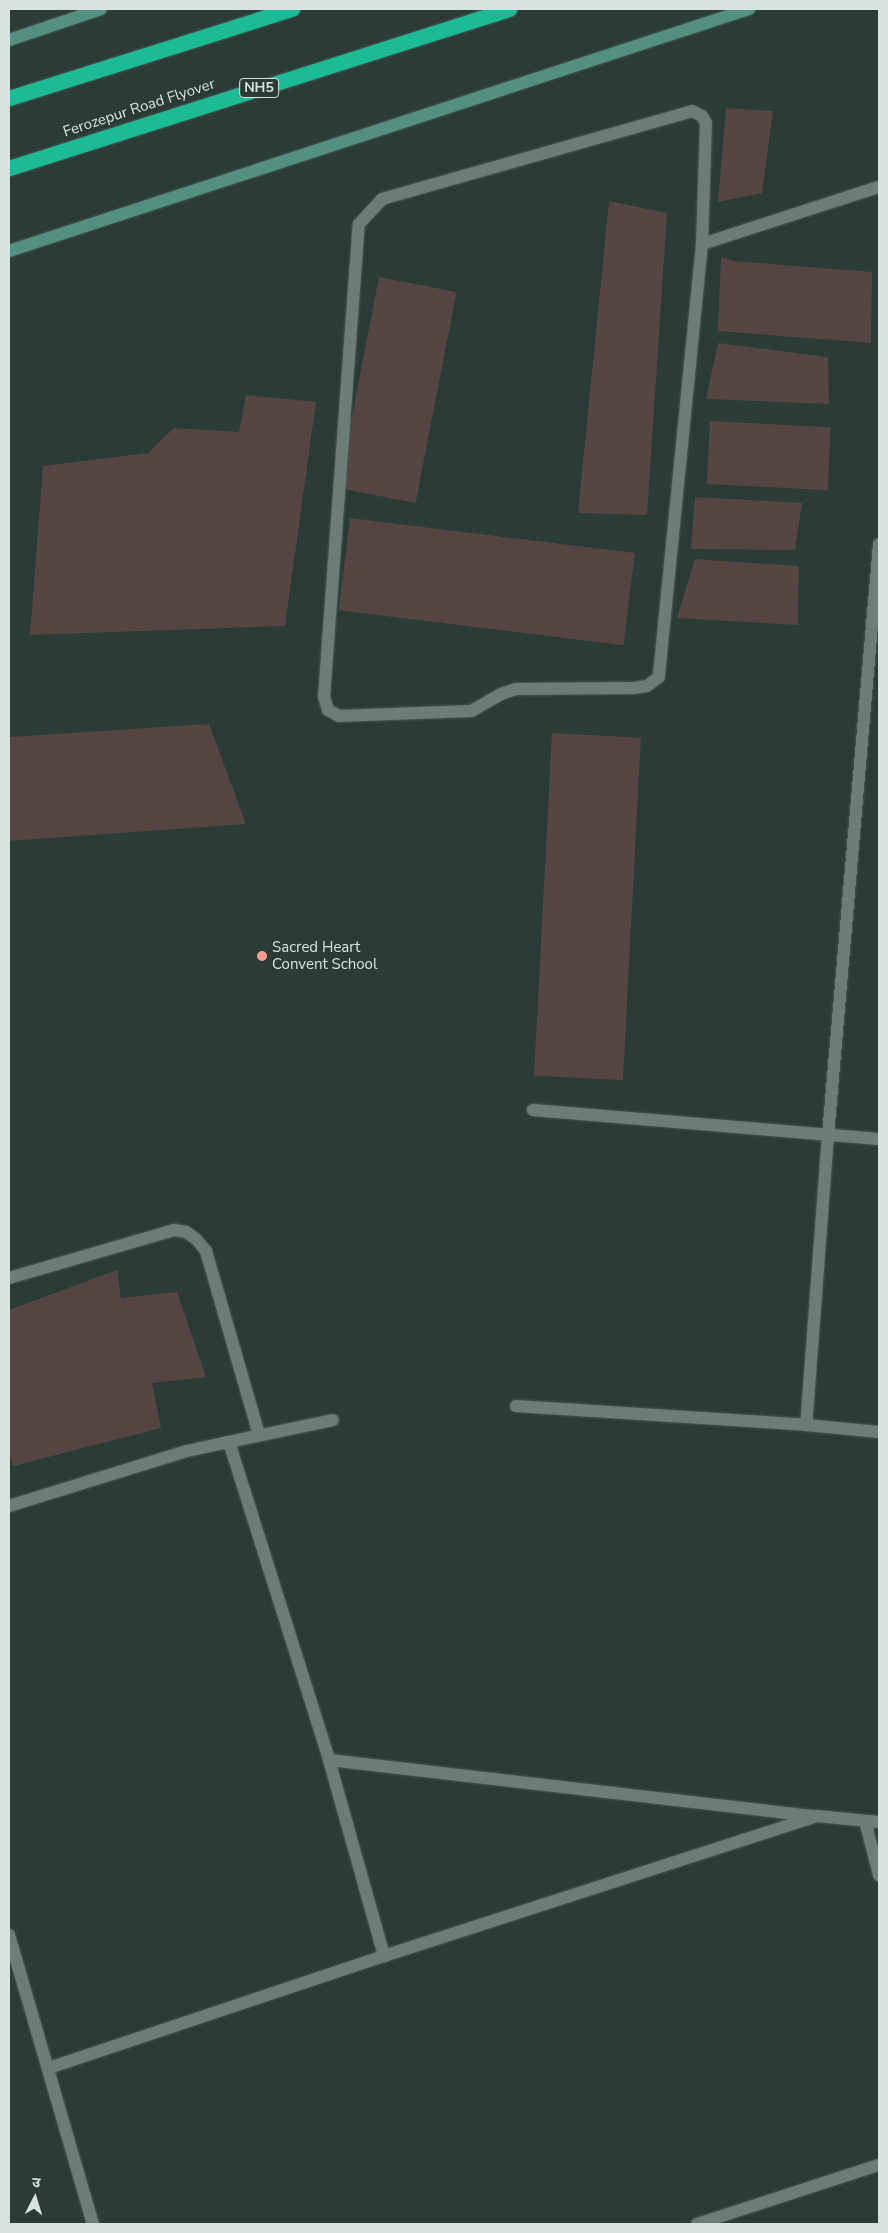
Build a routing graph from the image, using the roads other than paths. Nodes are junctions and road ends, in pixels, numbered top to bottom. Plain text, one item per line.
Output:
1 (101, 9) edge
2 (292, 9) edge
3 (509, 9) edge
4 (749, 9) edge
5 (9, 40) edge
6 (9, 98) edge
7 (9, 168) edge
8 (879, 187) edge
9 (702, 244) junction
10 (9, 251) edge
11 (879, 544) edge
12 (533, 1110) dead end
13 (828, 1135) junction
14 (879, 1139) edge
15 (9, 1278) edge
16 (516, 1406) dead end
17 (333, 1420) dead end
18 (806, 1425) junction
19 (879, 1432) edge
20 (259, 1435) junction
21 (229, 1442) junction
22 (9, 1506) edge
23 (329, 1760) junction
24 (818, 1816) junction
25 (865, 1820) junction
26 (879, 1822) edge
27 (879, 1874) edge
28 (9, 1935) edge
29 (384, 1956) junction
30 (49, 2068) junction
31 (879, 2165) edge
32 (93, 2224) edge
33 (697, 2224) edge

1 - 5 main road
2 - 6 highway
3 - 7 highway, Ferozepur Road Flyover / NH5
4 - 10 main road
8 - 9 street
9 - 9 street
11 - 13 street
12 - 13 street
13 - 14 street
13 - 18 street
15 - 20 street
16 - 18 street
17 - 20 street
18 - 19 street
20 - 21 street
21 - 22 street
21 - 23 street
23 - 24 street
23 - 29 street
24 - 25 street
24 - 29 street
25 - 26 street
25 - 27 street
28 - 30 street
29 - 30 street
30 - 32 street
31 - 33 street

